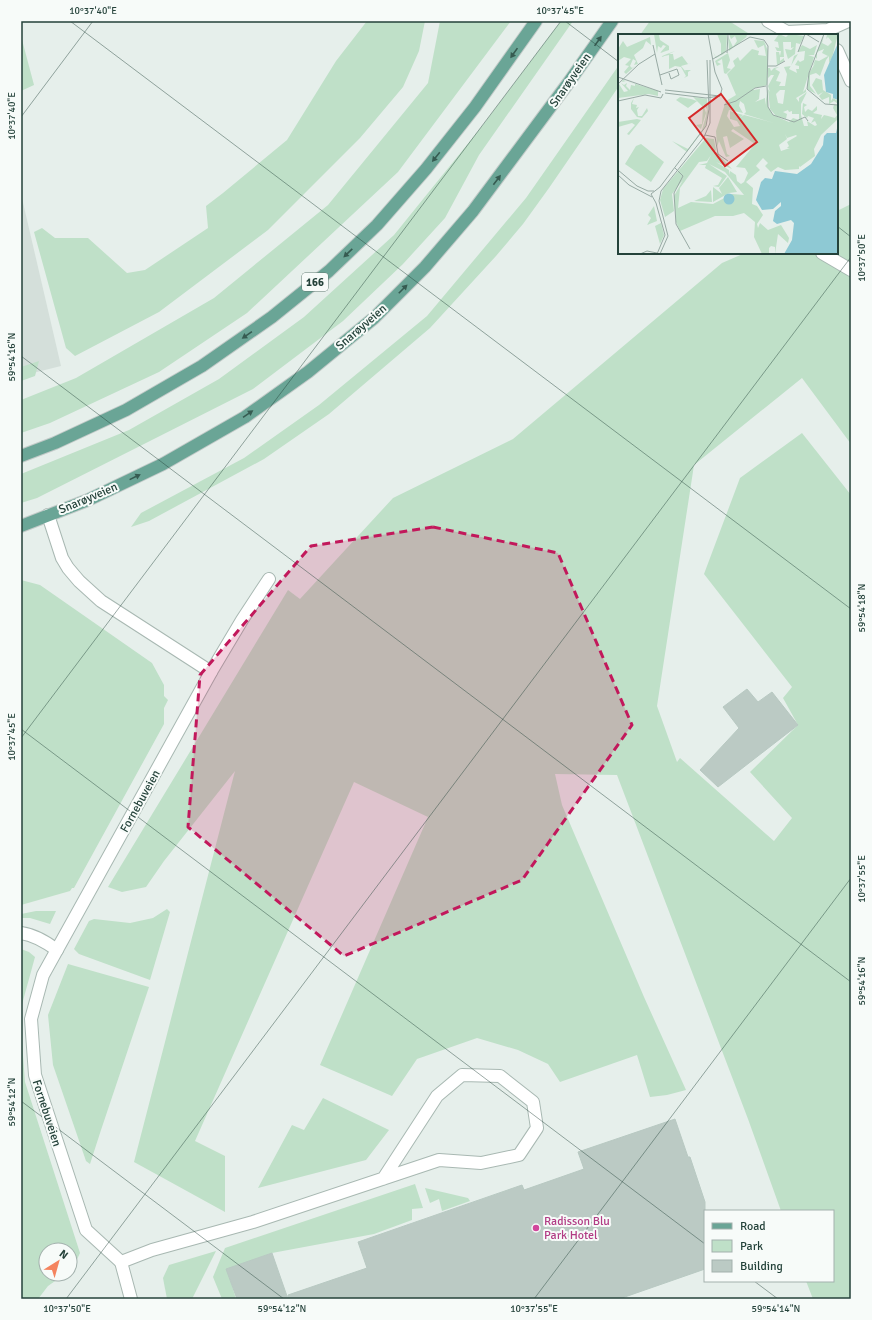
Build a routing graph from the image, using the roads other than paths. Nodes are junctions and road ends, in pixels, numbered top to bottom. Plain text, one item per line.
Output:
1 (536, 21) edge
2 (612, 21) edge
3 (768, 21) edge
4 (848, 21) edge
5 (826, 29) edge
6 (838, 52) edge
7 (851, 81) edge
8 (824, 254) edge
9 (851, 270) edge
10 (21, 456) edge
11 (48, 515) junction
12 (21, 526) edge
13 (269, 579) dead end
14 (211, 672) junction
15 (21, 933) edge
16 (57, 950) junction
17 (383, 1179) junction
18 (121, 1262) junction
19 (131, 1299) edge

1 -> 10 main road, 166
11 -> 2 main road, Snarøyveien
3 - 5 street
4 - 5 street
6 - 7 street
8 - 9 street
11 - 12 main road, Snarøyveien
11 - 14 street
13 - 14 street, Fornebuveien
14 - 16 street, Fornebuveien
15 - 16 street
16 - 18 street, Fornebuveien
17 - 17 street
17 - 18 street
18 - 19 street

